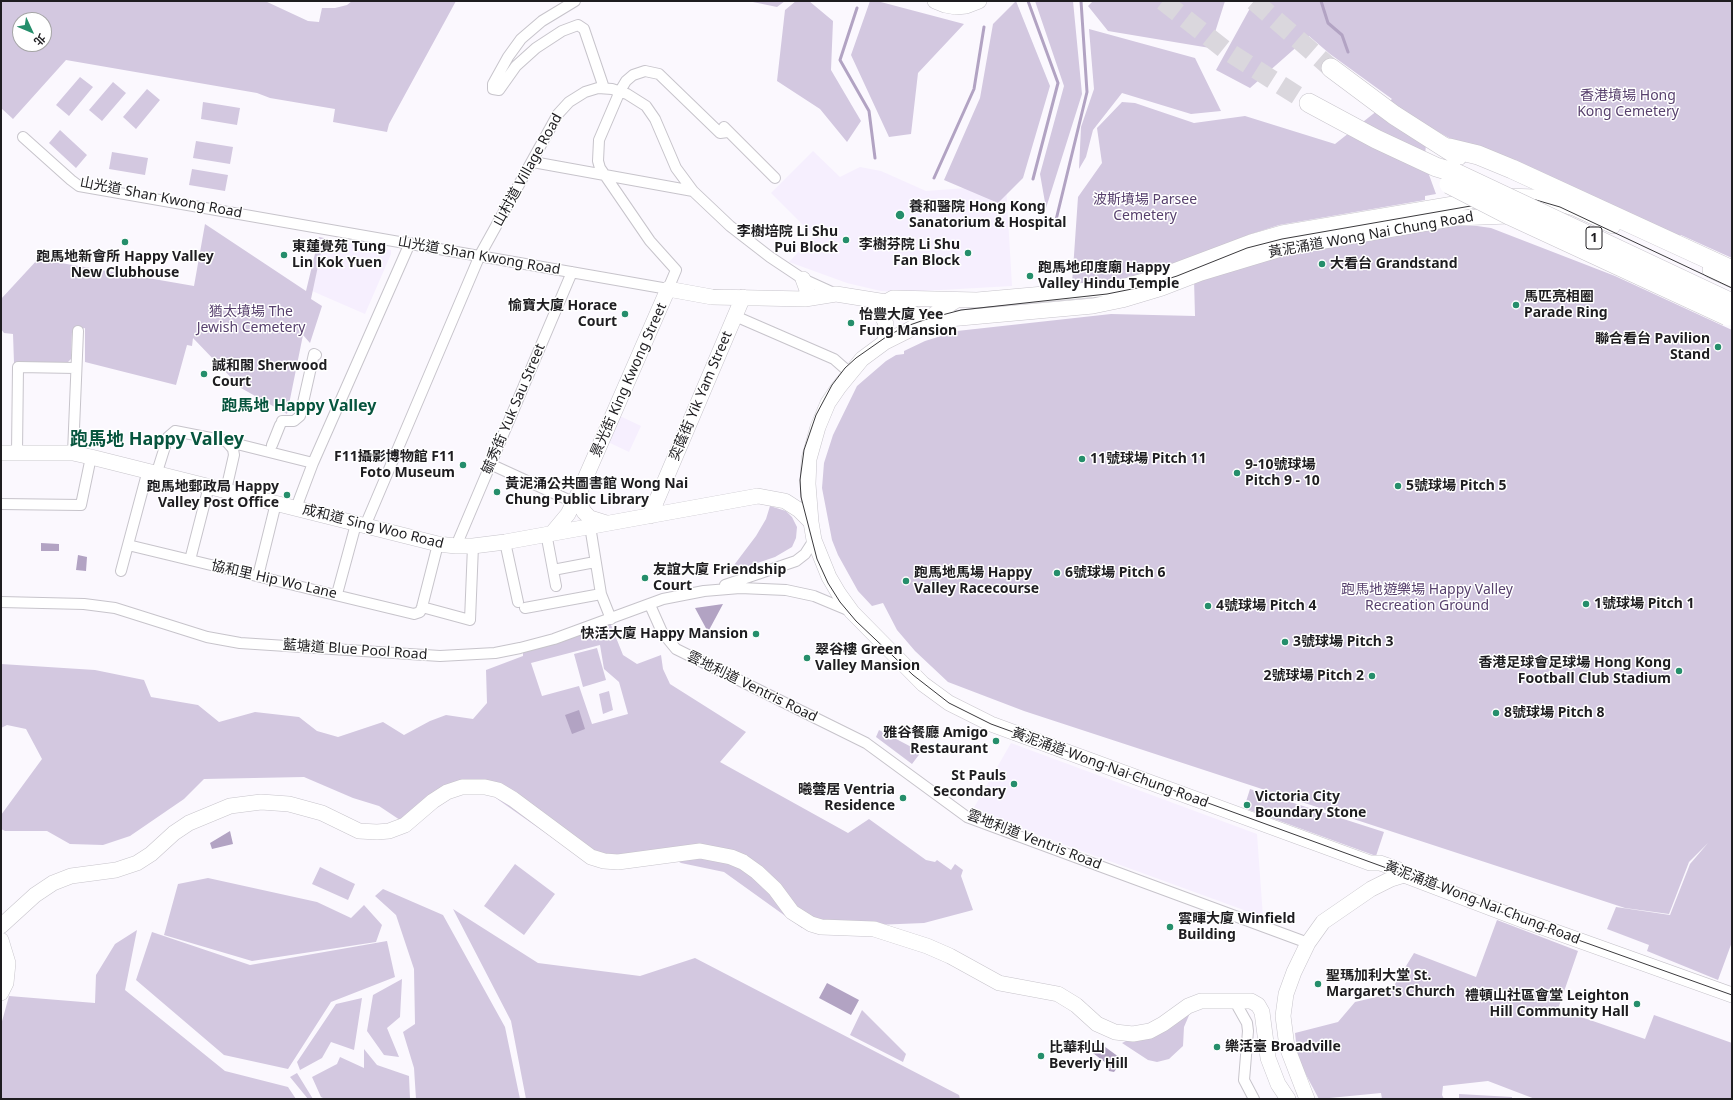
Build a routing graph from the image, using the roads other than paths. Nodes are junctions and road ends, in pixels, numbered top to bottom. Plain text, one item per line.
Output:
1 (575, 1) edge
2 (936, 1) edge
3 (979, 1) edge
4 (1331, 68) tunnel mouth
5 (680, 85) dead end
6 (604, 88) junction
7 (620, 91) junction
8 (1309, 104) tunnel mouth
9 (728, 132) junction
10 (23, 137) dead end
11 (1449, 148) junction
12 (533, 162) junction
13 (606, 176) junction
14 (775, 178) dead end
15 (693, 192) junction
16 (410, 243) junction
17 (480, 255) junction
18 (1732, 270) edge
19 (572, 272) junction
20 (803, 279) junction
21 (1732, 280) edge
22 (668, 289) junction
23 (1732, 290) edge
24 (836, 294) junction
25 (743, 297) junction
26 (805, 299) junction
27 (957, 300) junction
28 (880, 302) junction
29 (1731, 310) edge
30 (735, 316) junction
31 (927, 318) junction
32 (78, 332) dead end
33 (885, 342) junction
34 (316, 355) dead end
35 (76, 368) junction
36 (850, 373) junction
37 (272, 444) dead end
38 (230, 445) junction
39 (17, 452) junction
40 (1, 453) edge
41 (73, 453) junction
42 (91, 457) junction
43 (313, 463) junction
44 (490, 464) junction
45 (153, 471) junction
46 (209, 486) junction
47 (581, 488) junction
48 (226, 490) junction
49 (573, 502) junction
50 (276, 503) junction
51 (1, 504) edge
52 (296, 508) junction
53 (650, 516) junction
54 (811, 522) junction
55 (606, 523) junction
56 (361, 525) junction
57 (590, 526) junction
58 (550, 533) junction
59 (814, 540) junction
60 (505, 542) junction
61 (438, 544) junction
62 (128, 545) junction
63 (456, 546) junction
64 (473, 546) junction
65 (190, 560) junction
66 (595, 562) junction
67 (554, 570) junction
68 (121, 571) dead end
69 (258, 576) junction
70 (556, 586) dead end
71 (704, 592) junction
72 (337, 594) junction
73 (601, 594) junction
74 (1, 602) edge
75 (650, 605) junction
76 (421, 610) junction
77 (852, 612) junction
78 (611, 619) junction
79 (1370, 863) junction
80 (1404, 875) junction
81 (1379, 886) junction
82 (1, 926) edge
83 (1, 940) edge
84 (1308, 943) junction
85 (1, 993) edge
86 (1732, 993) edge
87 (1237, 999) junction
88 (1254, 1099) edge
89 (1288, 1099) edge
90 (1307, 1099) edge

1 - 6 street
2 - 3 street
4 - 11 highway, 1
5 - 9 street
6 - 7 street, 山村道 Village Road
6 - 12 street, 山村道 Village Road
7 - 9 street
7 - 13 street
7 - 15 street, 山村道 Village Road
8 - 29 highway, bridge
9 - 14 street
10 - 16 street, 山光道 Shan Kwong Road
11 - 18 highway
11 - 23 highway, 1
12 - 13 street
12 - 17 street, 山村道 Village Road
13 - 15 street
13 - 22 street
15 - 20 street, 山村道 Village Road
16 - 17 street, 山光道 Shan Kwong Road
16 - 43 street
17 - 19 street, 山光道 Shan Kwong Road
17 - 56 street, 山村道 Village Road
19 - 22 street, 山光道 Shan Kwong Road
19 - 44 street, 毓秀街 Yuk Sau Street
20 - 24 street, 山村道 Village Road
20 - 26 street
21 - 27 street, 黃泥涌道 Wong Nai Chung Road
22 - 25 street, 山光道 Shan Kwong Road
22 - 47 street, 景光街 King Kwong Street
24 - 26 street, 山光道 Shan Kwong Road
24 - 28 street, 山光道 Shan Kwong Road
25 - 26 street, 山光道 Shan Kwong Road
25 - 30 street, 奕蔭街 Yik Yam Street
27 - 28 street, 黃泥涌道 Wong Nai Chung Road
27 - 31 street, 黃泥涌道 Wong Nai Chung Road
28 - 31 street, 山光道 Shan Kwong Road
28 - 33 street
29 - 31 street, 黃泥涌道 Wong Nai Chung Road
30 - 36 street
30 - 53 street, 奕蔭街 Yik Yam Street
31 - 33 street, 黃泥涌道 Wong Nai Chung Road
32 - 35 street
33 - 36 street, 黃泥涌道 Wong Nai Chung Road
34 - 37 street
35 - 39 street
35 - 41 street
36 - 54 street, 黃泥涌道 Wong Nai Chung Road
38 - 43 street
38 - 45 street
38 - 48 street
39 - 40 street, 成和道 Sing Woo Road
39 - 41 street, 成和道 Sing Woo Road
41 - 42 street, 成和道 Sing Woo Road
42 - 45 street, 成和道 Sing Woo Road
42 - 51 street
43 - 52 street
44 - 49 street
44 - 63 street, 毓秀街 Yuk Sau Street
45 - 46 street, 成和道 Sing Woo Road
45 - 62 street
46 - 48 street, 成和道 Sing Woo Road
46 - 65 street
47 - 49 street, 景光街 King Kwong Street
47 - 55 street
48 - 50 street, 成和道 Sing Woo Road
49 - 58 street, 景光街 King Kwong Street
50 - 52 street, 成和道 Sing Woo Road
50 - 69 street
52 - 56 street, 成和道 Sing Woo Road
53 - 54 street, 成和道 Sing Woo Road
53 - 55 street, 成和道 Sing Woo Road
54 - 59 street, 黃泥涌道 Wong Nai Chung Road
55 - 57 street, 成和道 Sing Woo Road
56 - 61 street, 成和道 Sing Woo Road
56 - 72 street, 山村道 Village Road
57 - 58 street, 成和道 Sing Woo Road
57 - 66 street
58 - 60 street, 成和道 Sing Woo Road
58 - 67 street
59 - 71 street, 藍塘道 Blue Pool Road
59 - 77 street, 黃泥涌道 Wong Nai Chung Road
60 - 64 street, 成和道 Sing Woo Road
60 - 73 street
61 - 63 street, 成和道 Sing Woo Road
61 - 76 street
62 - 65 street, 協和里 Hip Wo Lane
62 - 68 street
63 - 64 street, 成和道 Sing Woo Road
64 - 76 street, 協和里 Hip Wo Lane
65 - 69 street, 協和里 Hip Wo Lane
66 - 67 street
66 - 73 street
67 - 70 street
69 - 72 street, 協和里 Hip Wo Lane
71 - 75 street, 藍塘道 Blue Pool Road
71 - 77 street, 藍塘道 Blue Pool Road
72 - 76 street, 協和里 Hip Wo Lane
73 - 78 street
74 - 78 street, 藍塘道 Blue Pool Road
75 - 78 street, 藍塘道 Blue Pool Road
75 - 84 street, 雲地利道 Ventris Road
77 - 79 street, 黃泥涌道 Wong Nai Chung Road
79 - 80 street, 黃泥涌道 Wong Nai Chung Road
79 - 81 street
80 - 81 street
80 - 86 street, 黃泥涌道 Wong Nai Chung Road
81 - 84 street
82 - 87 street
83 - 85 street
84 - 90 street
87 - 88 street
87 - 89 street

